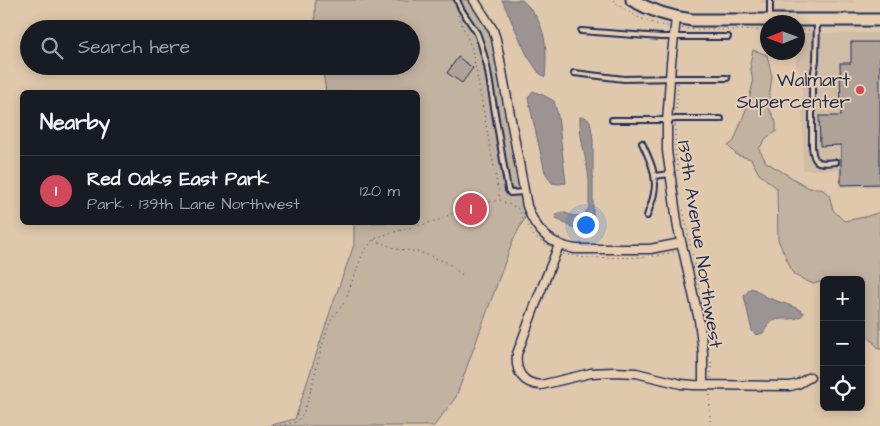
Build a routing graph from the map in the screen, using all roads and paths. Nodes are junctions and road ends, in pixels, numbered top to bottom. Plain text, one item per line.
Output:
1 (457, 0) edge
2 (474, 0) edge
3 (613, 0) edge
4 (632, 0) edge
5 (770, 0) edge
6 (457, 13) dead end
7 (769, 15) edge
8 (816, 19) junction
9 (805, 20) edge
10 (880, 20) edge
11 (672, 22) junction
12 (760, 24) edge
13 (760, 26) edge
14 (581, 31) dead end
15 (677, 37) junction
16 (728, 37) dead end
17 (501, 63) junction
18 (487, 66) junction
19 (475, 69) dead end
20 (574, 73) dead end
21 (674, 78) junction
22 (727, 78) dead end
23 (672, 119) junction
24 (721, 119) dead end
25 (612, 120) dead end
26 (642, 143) dead end
27 (836, 162) dead end
28 (674, 175) junction
29 (654, 176) junction
30 (524, 192) junction
31 (500, 200) dead end
32 (683, 210) dead end
33 (646, 216) dead end
34 (374, 240) junction
35 (681, 243) junction
36 (559, 245) junction
37 (465, 277) dead end
38 (703, 302) dead end
39 (708, 328) dead end
40 (709, 337) dead end
41 (710, 358) dead end
42 (810, 377) dead end
43 (711, 379) dead end
44 (703, 385) junction
45 (710, 392) dead end
46 (280, 426) edge
47 (710, 426) edge

1 - 18 lane
2 - 17 street
3 - 11 path
4 - 11 street
5 - 7 lane
6 - 19 path
8 - 9 street
8 - 10 street
8 - 27 lane
11 - 12 street
11 - 15 street, 139th Avenue Northwest
13 - 15 path
14 - 15 lane
15 - 16 lane
15 - 21 street, 139th Avenue Northwest
17 - 18 lane
17 - 30 street
18 - 30 lane
20 - 21 lane
21 - 22 lane
21 - 23 street, 139th Avenue Northwest
21 - 23 path
23 - 24 lane
23 - 25 lane
23 - 28 path
23 - 28 street, 139th Avenue Northwest
26 - 29 lane
28 - 29 lane
28 - 35 street, 139th Avenue Northwest
29 - 33 lane
30 - 36 street
31 - 34 path
32 - 38 path
34 - 37 path
34 - 46 path
35 - 36 street
35 - 44 street, 139th Avenue Northwest
36 - 44 street
39 - 40 path
41 - 43 path
42 - 44 street
45 - 47 path

